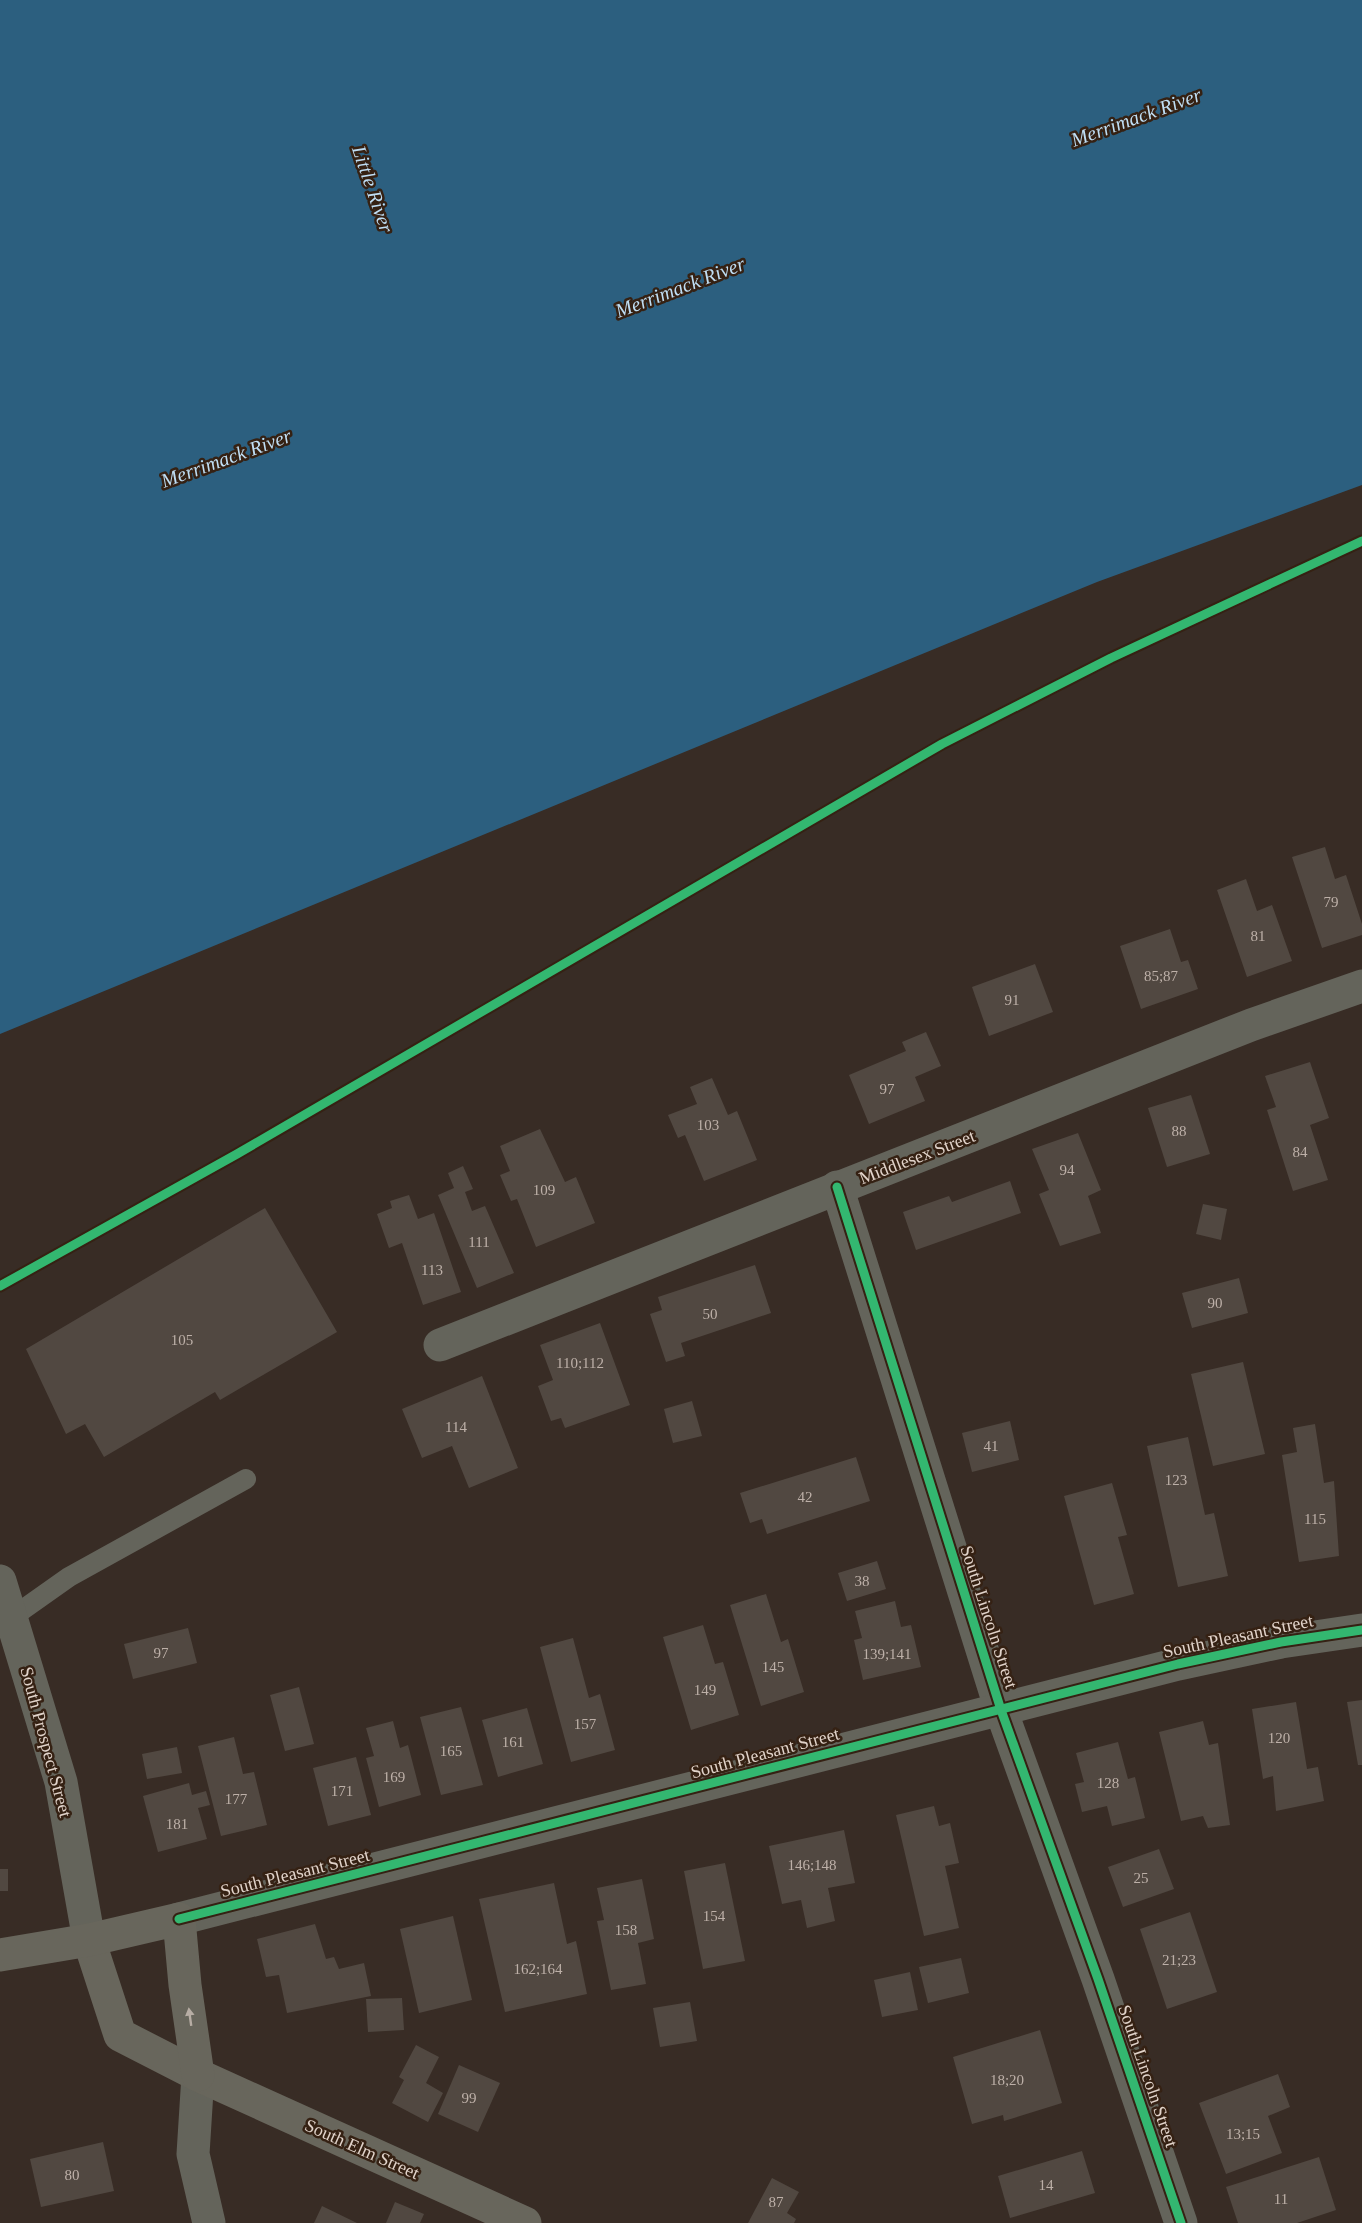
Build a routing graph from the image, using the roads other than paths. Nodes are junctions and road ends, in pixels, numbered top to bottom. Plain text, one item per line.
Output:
1 (1362, 986) edge
2 (837, 1187) junction
3 (440, 1345) dead end
4 (246, 1479) dead end
5 (0, 1581) edge
6 (11, 1618) junction
7 (1362, 1630) edge
8 (1001, 1710) junction
9 (179, 1919) junction
10 (89, 1941) junction
11 (0, 1955) edge
12 (198, 2075) junction
13 (209, 2223) edge
14 (525, 2223) edge
15 (1181, 2223) edge

1 - 2 street, Middlesex Street
2 - 3 street, Middlesex Street
2 - 8 street, South Lincoln Street
4 - 6 lane
5 - 6 street, South Prospect Street
6 - 10 street, South Prospect Street
7 - 8 street, South Pleasant Street
8 - 9 street, South Pleasant Street
8 - 15 street, South Lincoln Street
9 - 10 main road
12 -> 9 main road
10 - 11 main road
10 - 12 main road, South Elm Street
12 - 13 street
12 - 14 main road, South Elm Street

